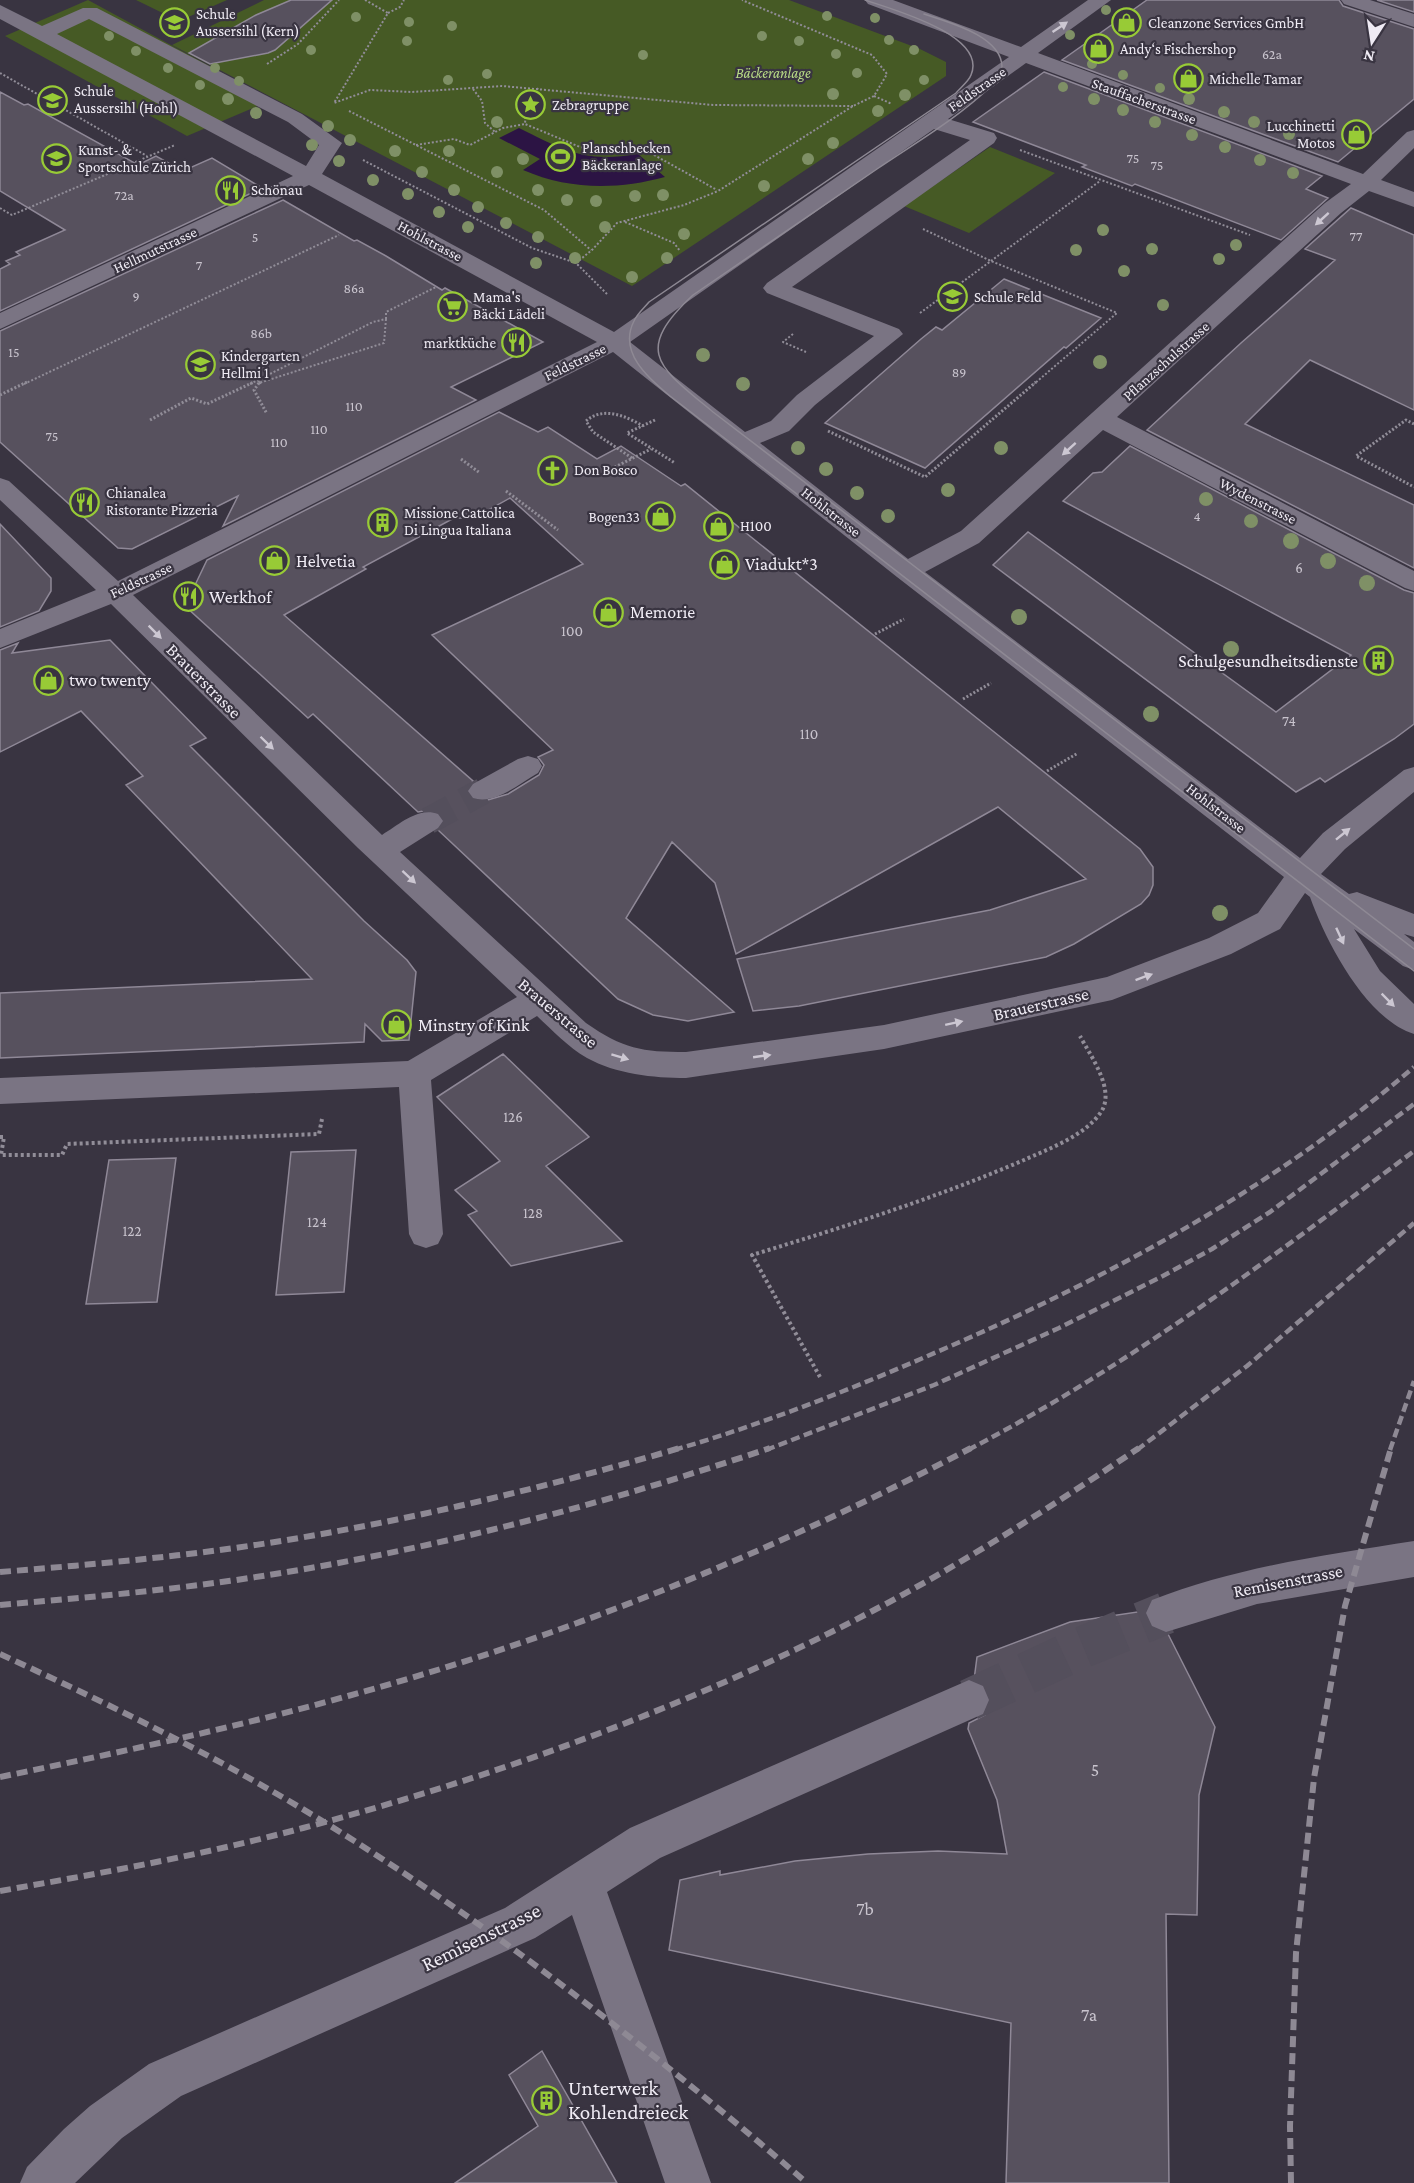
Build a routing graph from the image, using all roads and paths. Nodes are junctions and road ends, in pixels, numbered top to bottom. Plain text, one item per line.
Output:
1 (339, 0) edge
2 (365, 0) edge
3 (404, 0) edge
4 (742, 0) edge
5 (875, 0) edge
6 (1101, 0) edge
7 (1351, 0) edge
8 (388, 13) junction
9 (5, 18) edge
10 (1414, 21) edge
11 (44, 32) junction
12 (1022, 56) junction
13 (272, 72) dead end
14 (0, 73) edge
15 (472, 88) junction
16 (538, 88) junction
17 (334, 103) junction
18 (853, 106) junction
19 (932, 121) junction
20 (525, 123) junction
21 (495, 132) junction
22 (1414, 136) edge
23 (986, 138) junction
24 (331, 142) junction
25 (177, 144) dead end
26 (416, 145) junction
27 (147, 156) junction
28 (1101, 180) junction
29 (317, 181) junction
30 (1367, 183) junction
31 (717, 191) junction
32 (1414, 200) edge
33 (0, 208) edge
34 (884, 210) junction
35 (624, 221) junction
36 (340, 234) dead end
37 (1251, 236) dead end
38 (592, 250) junction
39 (684, 253) dead end
40 (991, 261) junction
41 (576, 263) junction
42 (438, 286) dead end
43 (612, 299) dead end
44 (386, 319) junction
45 (0, 322) edge
46 (891, 334) junction
47 (615, 342) junction
48 (259, 381) junction
49 (0, 395) edge
50 (267, 414) dead end
51 (792, 415) junction
52 (658, 419) dead end
53 (1102, 419) junction
54 (150, 420) dead end
55 (1414, 424) edge
56 (643, 426) junction
57 (741, 442) junction
58 (651, 448) junction
59 (459, 458) dead end
60 (632, 458) junction
61 (675, 464) dead end
62 (611, 469) dead end
63 (480, 473) dead end
64 (1414, 487) edge
65 (506, 491) dead end
66 (4, 495) edge
67 (558, 530) dead end
68 (906, 570) junction
69 (1414, 582) edge
70 (114, 593) junction
71 (910, 616) dead end
72 (875, 634) dead end
73 (0, 639) edge
74 (994, 682) dead end
75 (963, 699) dead end
76 (1082, 751) dead end
77 (528, 766) dead end
78 (1047, 771) dead end
79 (1414, 777) edge
80 (483, 791) tunnel mouth
81 (428, 821) tunnel mouth
82 (380, 850) junction
83 (1313, 884) junction
84 (1414, 926) edge
85 (1414, 958) edge
86 (540, 999) junction
87 (1414, 1022) edge
88 (1092, 1060) dead end
89 (414, 1074) junction
90 (355, 1076) junction
91 (0, 1090) edge
92 (0, 1137) edge
93 (426, 1234) dead end
94 (820, 1377) dead end
95 (1414, 1558) edge
96 (1166, 1613) tunnel mouth
97 (969, 1700) tunnel mouth
98 (582, 1883) junction
99 (43, 2183) edge
100 (688, 2183) edge

1 - 13 path
2 - 8 path
3 - 8 path
4 - 18 path
5 - 12 street, Stauffacherstrasse
12 -> 6 street, Feldstrasse
7 - 10 street
8 - 17 path
9 - 11 street, Hohlstrasse
11 - 24 street
11 - 29 street, Hohlstrasse
12 - 19 street, Feldstrasse
12 - 30 street, Stauffacherstrasse
14 - 27 path
15 - 16 path
15 - 17 path
15 - 21 path
16 - 18 path
16 - 20 path
17 - 26 path
18 - 31 path
19 - 23 street
19 - 47 street, Feldstrasse
20 - 21 path
20 - 31 path
21 - 26 path
22 - 30 street, Pflanzschulstrasse
23 - 28 path
23 - 34 street
24 - 29 street
24 - 41 path
25 - 27 path
26 - 38 path
27 - 33 path
28 - 37 path
28 - 40 path
29 - 45 street, Hellmutstrasse
29 - 47 street, Hohlstrasse
30 - 32 street, Stauffacherstrasse
30 -> 53 street, Pflanzschulstrasse
31 - 35 path
34 - 40 path
34 - 46 street
35 - 38 path
35 - 39 path
36 - 49 path
38 - 41 path
40 - 46 path
40 - 51 path
41 - 43 path
42 - 44 path
44 - 48 path
44 - 48 path
46 - 51 street
47 - 57 street, Hohlstrasse
47 - 70 street, Feldstrasse
48 - 50 path
48 - 54 path
51 - 57 street
52 - 56 path
53 -> 68 street, Pflanzschulstrasse
53 - 69 street, Wydenstrasse
55 - 64 path
56 - 58 path
56 - 60 path
57 - 68 street, Hohlstrasse
58 - 60 path
58 - 61 path
59 - 63 path
60 - 62 path
65 - 67 path
66 - 70 street, Brauerstrasse
68 - 83 street, Hohlstrasse
70 - 73 street, Feldstrasse
70 -> 82 street, Brauerstrasse
71 - 72 path
74 - 75 path
76 - 78 path
77 - 80 street
83 -> 79 street, Brauerstrasse
81 - 82 street
82 -> 86 street, Brauerstrasse
83 - 84 street, Hohlstrasse
83 - 85 street, Hohlstrasse
86 -> 83 street, Brauerstrasse
83 -> 87 street
86 - 89 street
88 - 94 path
89 - 90 street
89 - 93 street
90 - 91 street
90 - 92 path
95 - 96 street, Remisenstrasse
97 - 98 street, Remisenstrasse
98 - 99 street, Remisenstrasse
98 - 100 street

